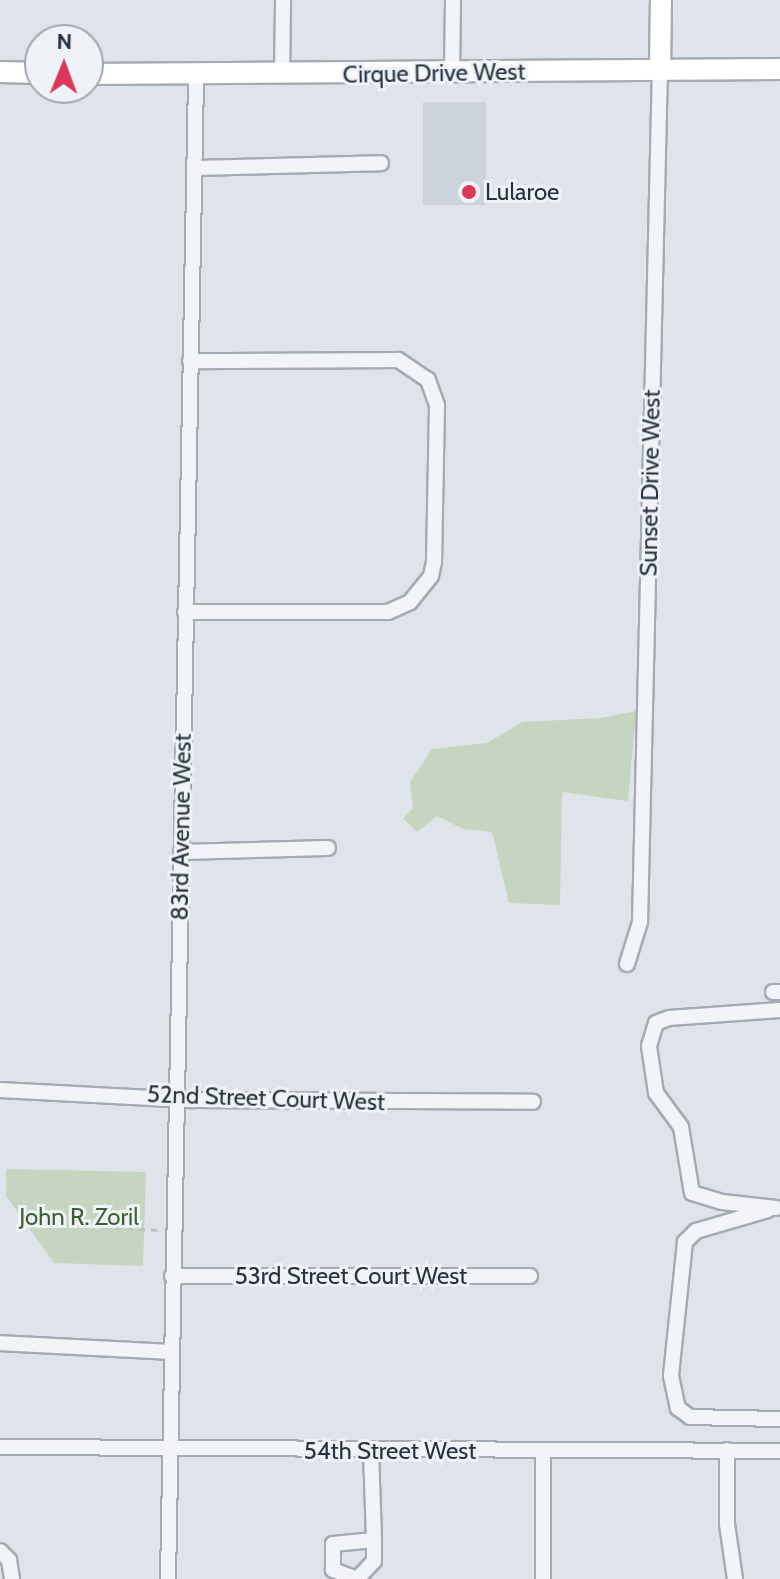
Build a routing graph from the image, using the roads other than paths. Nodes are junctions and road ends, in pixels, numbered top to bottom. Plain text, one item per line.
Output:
1 (283, 0) edge
2 (453, 0) edge
3 (661, 0) edge
4 (780, 69) edge
5 (660, 70) junction
6 (0, 72) edge
7 (24, 73) edge
8 (452, 73) junction
9 (104, 74) edge
10 (282, 75) junction
11 (196, 76) junction
12 (381, 163) dead end
13 (194, 168) junction
14 (190, 361) junction
15 (185, 612) junction
16 (328, 848) dead end
17 (181, 852) junction
18 (627, 964) dead end
19 (780, 1010) edge
20 (0, 1090) edge
21 (174, 1095) junction
22 (533, 1102) dead end
23 (778, 1208) edge
24 (172, 1276) junction
25 (530, 1276) dead end
26 (0, 1343) edge
27 (170, 1352) junction
28 (780, 1419) edge
29 (0, 1447) edge
30 (168, 1448) junction
31 (727, 1450) junction
32 (543, 1451) junction
33 (780, 1451) edge
34 (371, 1452) junction
35 (374, 1540) dead end
36 (0, 1551) edge
37 (12, 1579) edge
38 (168, 1579) edge
39 (543, 1579) edge
40 (735, 1579) edge

1 - 10 street
2 - 8 street
3 - 5 street, Sunset Drive West
4 - 5 street, Cirque Drive West
5 - 8 street, Cirque Drive West
5 - 18 street, Sunset Drive West
6 - 7 street
8 - 10 street, Cirque Drive West
9 - 11 street, Cirque Drive West
10 - 11 street, Cirque Drive West
11 - 13 street, 83rd Avenue West
12 - 13 street
13 - 14 street, 83rd Avenue West
14 - 15 street, 83rd Avenue West
14 - 15 street
15 - 17 street, 83rd Avenue West
16 - 17 street
17 - 21 street, 83rd Avenue West
19 - 23 street
20 - 21 street, 52nd Street Court West
21 - 22 street, 52nd Street Court West
21 - 24 street, 83rd Avenue West
23 - 28 street
24 - 25 street, 53rd Street Court West
24 - 27 street, 83rd Avenue West
26 - 27 street
27 - 30 street, 83rd Avenue West
29 - 30 street, 54th Street West
30 - 34 street, 54th Street West
30 - 38 street, 83rd Avenue West
31 - 32 street, 54th Street West
31 - 33 street, 54th Street West
31 - 40 street
32 - 34 street, 54th Street West
32 - 39 street
34 - 35 street
36 - 37 street

